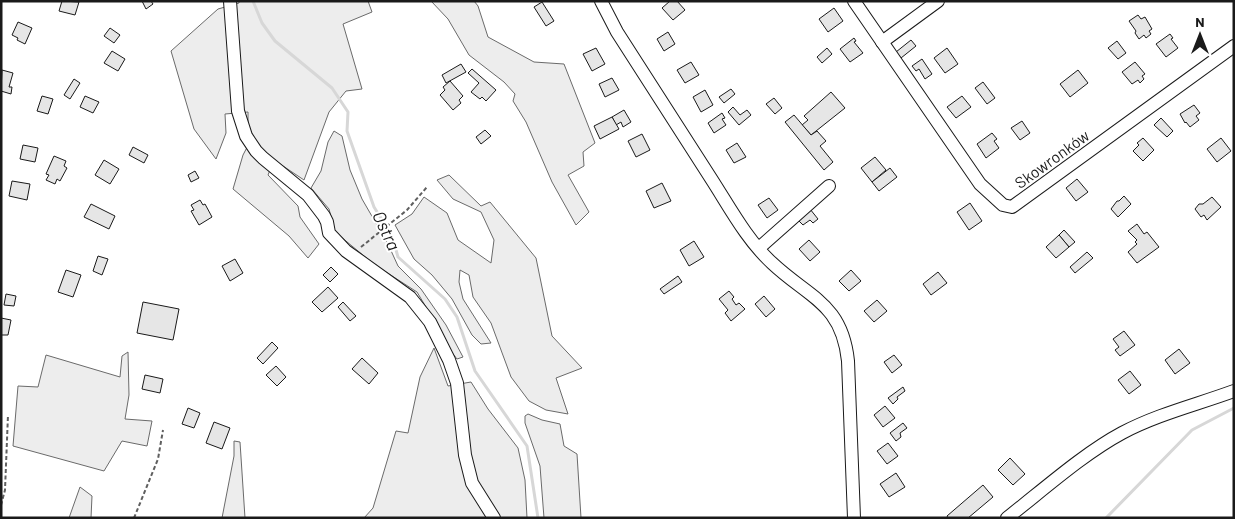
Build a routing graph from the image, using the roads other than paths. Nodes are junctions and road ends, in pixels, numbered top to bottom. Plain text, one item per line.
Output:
1 (230, 1) edge
2 (601, 1) edge
3 (854, 1) edge
4 (938, 1) edge
5 (882, 42) junction
6 (1234, 46) edge
7 (829, 186) dead end
8 (759, 248) junction
9 (1234, 391) edge
10 (494, 518) edge
11 (854, 518) edge
12 (1007, 518) edge

1 - 10 street
2 - 8 street
3 - 5 street, Skowronków
4 - 5 street
5 - 6 street, Skowronków
7 - 8 street
8 - 11 street
9 - 12 street

